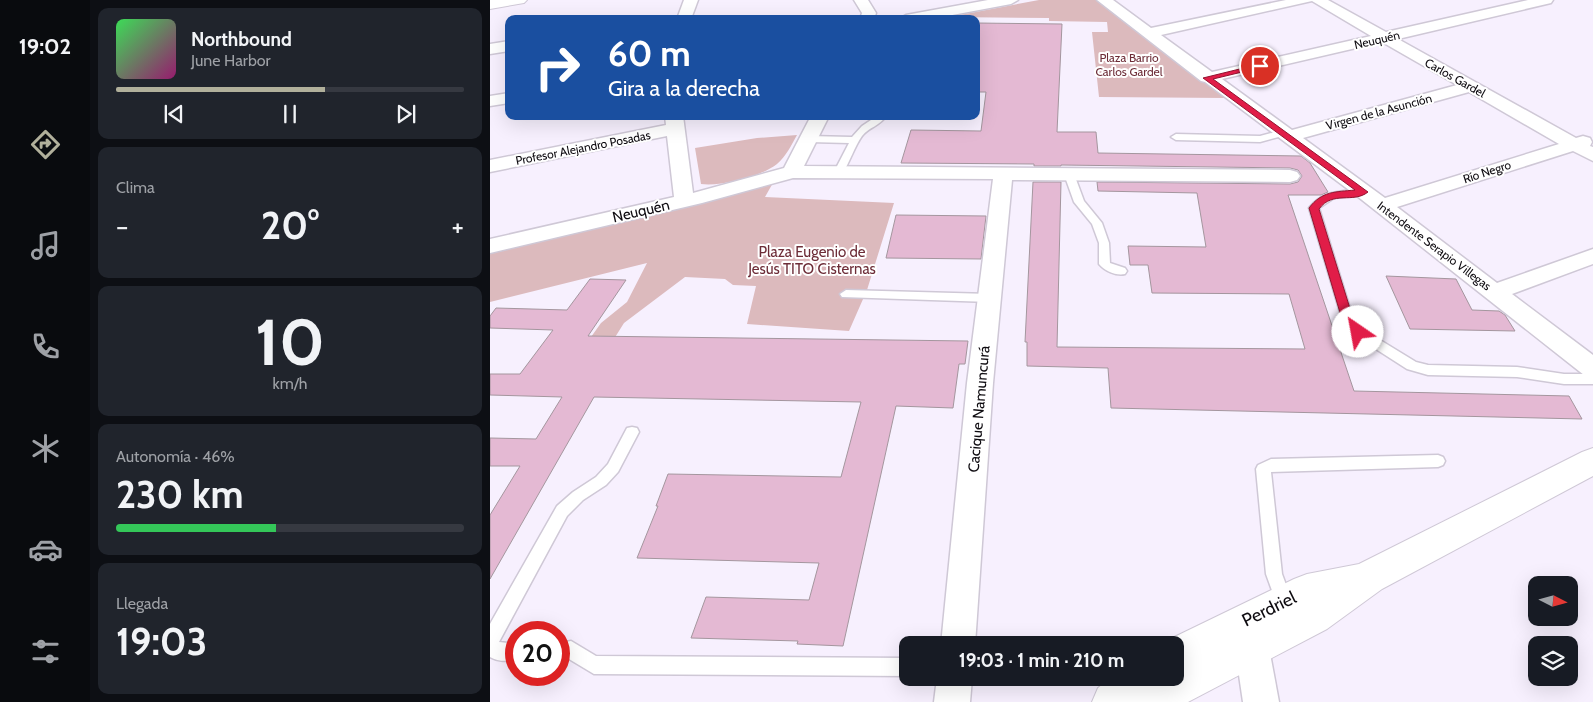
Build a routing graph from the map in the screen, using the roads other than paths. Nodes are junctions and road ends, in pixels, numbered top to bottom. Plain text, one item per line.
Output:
1 (519, 0) edge
2 (691, 0) edge
3 (861, 0) edge
4 (1011, 0) edge
5 (1104, 0) edge
6 (1306, 0) edge
7 (1318, 0) edge
8 (1546, 0) edge
9 (490, 4) edge
10 (684, 15) edge
11 (868, 15) edge
12 (928, 15) edge
13 (1148, 33) junction
14 (1384, 38) junction
15 (505, 47) edge
16 (490, 49) edge
17 (1207, 78) junction
18 (1471, 86) junction
19 (505, 99) edge
20 (490, 101) edge
21 (818, 120) edge
22 (879, 120) edge
23 (675, 123) edge
24 (1285, 135) junction
25 (1176, 137) dead end
26 (1593, 138) edge
27 (809, 139) junction
28 (856, 140) junction
29 (1574, 145) junction
30 (1593, 155) edge
31 (490, 166) edge
32 (792, 172) junction
33 (839, 172) junction
34 (1003, 174) junction
35 (1068, 174) junction
36 (1290, 176) dead end
37 (1364, 192) junction
38 (684, 201) junction
39 (1381, 206) junction
40 (490, 246) edge
41 (1593, 256) edge
42 (1121, 271) dead end
43 (1495, 292) junction
44 (846, 294) dead end
45 (990, 298) junction
46 (1593, 368) edge
47 (1593, 379) edge
48 (632, 432) dead end
49 (1438, 461) dead end
50 (1593, 461) edge
51 (1369, 577) junction
52 (1284, 601) junction
53 (959, 636) edge
54 (490, 641) edge
55 (490, 646) edge
56 (1252, 648) junction
57 (570, 650) edge
58 (1184, 651) edge
59 (505, 652) edge
60 (899, 667) edge
61 (954, 686) edge
62 (1131, 686) edge
63 (952, 702) edge
64 (1112, 702) edge
65 (1138, 702) edge
66 (1261, 702) edge

1 - 9 main road
2 - 10 street
3 - 11 street
4 - 12 street
5 - 13 street, Intendente Serapio Villegas
6 - 13 street
7 - 14 street, Carlos Gardel
8 - 14 street, Neuquén
13 - 17 street, Intendente Serapio Villegas
14 - 17 street, Neuquén
14 - 18 street, Carlos Gardel
15 - 16 street
17 - 24 street, Intendente Serapio Villegas
18 - 24 street, Virgen de la Asunción
18 - 29 street, Carlos Gardel
19 - 20 street
21 - 27 street
22 - 28 lane
23 - 31 street, Profesor Alejandro Posadas
23 - 38 street
24 - 25 lane
24 - 37 street, Intendente Serapio Villegas
26 - 29 street, Río Negro
27 - 28 lane
27 - 32 street
28 - 33 lane
29 - 30 street, Carlos Gardel
29 - 39 street, Río Negro
32 - 33 street, Neuquén
32 - 38 street, Neuquén
33 - 34 street, Neuquén
34 - 35 street, Neuquén
34 - 45 street, Cacique Namuncurá
35 - 36 street, Neuquén
35 - 42 lane
37 - 39 street, Intendente Serapio Villegas
37 - 47 lane
38 - 40 street, Neuquén
39 - 43 street, Intendente Serapio Villegas
41 - 43 street
43 - 46 street, Intendente Serapio Villegas
44 - 45 lane
45 - 53 street, Cacique Namuncurá
48 - 54 lane
49 - 52 lane
50 - 51 main road
51 - 52 main road, Perdriel
51 - 56 main road
52 - 58 main road, Perdriel
55 - 59 lane
56 - 65 main road
56 - 66 street
57 - 60 lane
61 - 63 street
62 - 64 main road

